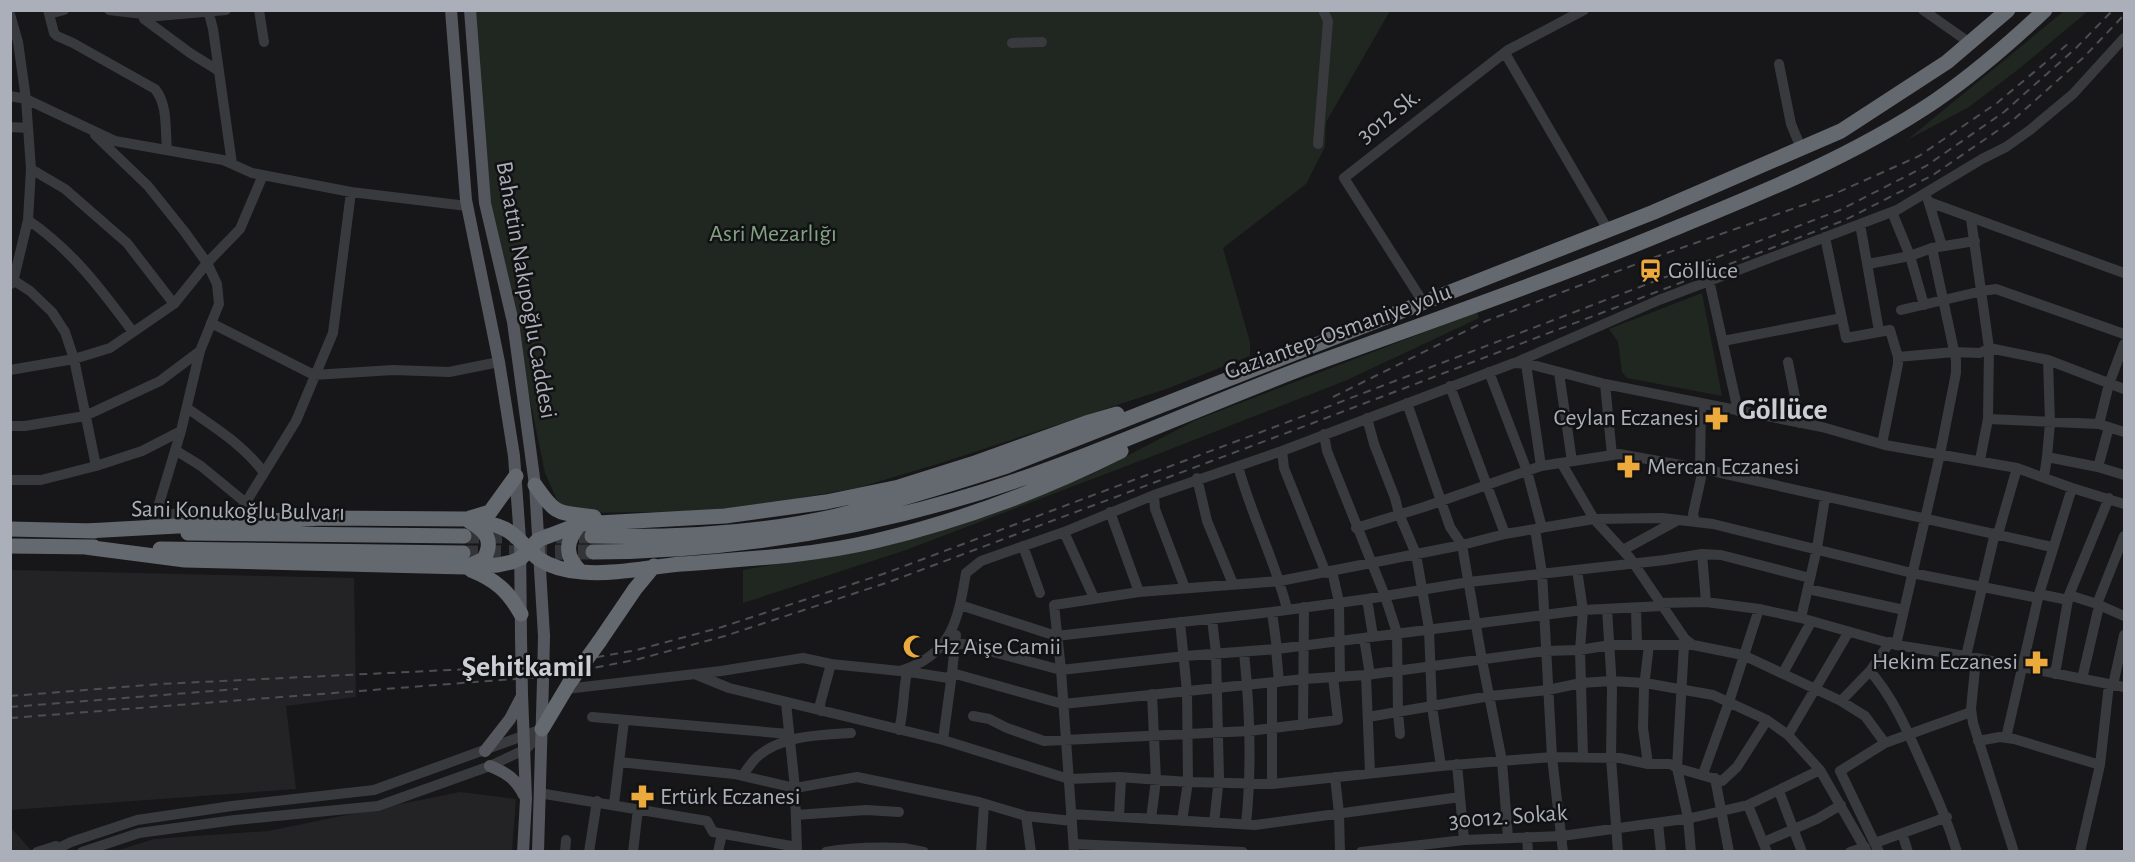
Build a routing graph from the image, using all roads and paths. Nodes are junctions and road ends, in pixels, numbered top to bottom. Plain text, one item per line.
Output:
1 (64, 10) edge
2 (108, 10) edge
3 (226, 10) edge
4 (259, 10) edge
5 (451, 10) edge
6 (470, 10) edge
7 (1323, 10) edge
8 (1584, 10) edge
9 (1923, 10) edge
10 (2008, 10) edge
11 (2045, 10) edge
12 (49, 12) edge
13 (143, 12) edge
14 (208, 12) edge
15 (10, 14) edge
16 (2124, 38) edge
17 (264, 42) dead end
18 (1042, 42) dead end
19 (1012, 43) dead end
20 (1970, 43) junction
21 (2120, 49) edge
22 (1505, 53) junction
23 (1779, 64) dead end
24 (16, 66) edge
25 (219, 71) junction
26 (10, 96) edge
27 (26, 99) junction
28 (10, 127) edge
29 (28, 128) junction
30 (88, 128) junction
31 (1318, 144) dead end
32 (1801, 148) junction
33 (167, 149) junction
34 (232, 164) junction
35 (31, 169) junction
36 (263, 176) junction
37 (351, 192) junction
38 (1928, 198) junction
39 (467, 206) junction
40 (1892, 212) junction
41 (1971, 219) junction
42 (28, 220) junction
43 (1860, 224) junction
44 (1608, 230) junction
45 (1825, 237) junction
46 (1975, 241) junction
47 (1937, 247) junction
48 (1910, 256) junction
49 (207, 264) junction
50 (1868, 264) junction
51 (2124, 273) edge
52 (12, 280) edge
53 (1709, 280) junction
54 (1982, 291) junction
55 (1942, 300) junction
56 (1423, 302) junction
57 (174, 304) junction
58 (1924, 305) junction
59 (1901, 310) dead end
60 (1842, 318) junction
61 (211, 323) junction
62 (1879, 331) junction
63 (133, 332) junction
64 (2124, 334) edge
65 (1723, 341) junction
66 (2124, 344) edge
67 (1989, 348) junction
68 (200, 351) junction
69 (1954, 352) junction
70 (1898, 357) junction
71 (74, 358) junction
72 (2048, 360) junction
73 (500, 362) junction
74 (1788, 362) dead end
75 (1514, 363) junction
76 (1526, 364) junction
77 (10, 370) edge
78 (1489, 372) junction
79 (1559, 373) junction
80 (314, 375) junction
81 (1605, 384) junction
82 (2109, 384) junction
83 (1253, 386) junction
84 (1450, 386) junction
85 (2124, 389) edge
86 (1192, 393) junction
87 (1407, 403) junction
88 (1701, 403) junction
89 (187, 408) junction
90 (1738, 411) junction
91 (85, 416) junction
92 (1367, 418) junction
93 (1988, 419) junction
94 (1800, 423) junction
95 (2050, 423) junction
96 (10, 426) edge
97 (2104, 426) junction
98 (181, 431) junction
99 (2124, 432) edge
100 (1324, 434) junction
101 (1882, 444) junction
102 (175, 450) junction
103 (1282, 451) junction
104 (1940, 453) junction
105 (1612, 455) junction
106 (2047, 457) junction
107 (1980, 460) junction
108 (1567, 462) junction
109 (96, 466) junction
110 (1238, 466) junction
111 (1541, 466) junction
112 (2098, 467) junction
113 (2017, 468) junction
114 (1702, 469) junction
115 (1527, 471) junction
116 (264, 473) junction
117 (2124, 475) edge
118 (516, 476) junction
119 (2044, 477) junction
120 (1197, 478) junction
121 (10, 480) edge
122 (535, 485) junction
123 (1486, 486) junction
124 (2072, 488) junction
125 (1154, 495) junction
126 (1825, 498) junction
127 (2109, 498) junction
128 (1443, 501) junction
129 (246, 503) junction
130 (2124, 504) edge
131 (158, 507) junction
132 (1110, 512) junction
133 (1399, 514) junction
134 (466, 519) junction
135 (1594, 519) junction
136 (1924, 519) junction
137 (1679, 520) junction
138 (621, 521) junction
139 (1695, 521) junction
140 (580, 524) junction
141 (152, 526) junction
142 (1356, 528) junction
143 (10, 529) edge
144 (1539, 529) junction
145 (86, 531) junction
146 (1064, 532) junction
147 (1505, 534) junction
148 (1997, 534) junction
149 (464, 536) tunnel mouth
150 (592, 536) tunnel mouth
151 (2124, 536) edge
152 (1462, 545) junction
153 (10, 546) edge
154 (1023, 546) junction
155 (2052, 547) junction
156 (1817, 548) junction
157 (530, 549) junction
158 (1623, 550) junction
159 (592, 552) tunnel mouth
160 (1416, 554) junction
161 (1702, 554) junction
162 (464, 560) junction
163 (1372, 564) junction
164 (1634, 564) junction
165 (654, 566) junction
166 (1577, 570) junction
167 (581, 572) junction
168 (1329, 572) junction
169 (1542, 573) junction
170 (1912, 573) junction
171 (1280, 581) junction
172 (1469, 582) junction
173 (1809, 583) junction
174 (1233, 584) junction
175 (1982, 586) junction
176 (1185, 588) junction
177 (1423, 590) junction
178 (1139, 592) junction
179 (1041, 593) dead end
180 (2038, 596) junction
181 (1385, 597) junction
182 (2068, 597) junction
183 (1094, 598) junction
184 (1367, 599) junction
185 (1339, 602) junction
186 (1706, 602) junction
187 (1662, 605) junction
188 (2098, 605) junction
189 (960, 607) junction
190 (1304, 607) junction
191 (1636, 608) junction
192 (1287, 609) junction
193 (1607, 609) junction
194 (1759, 609) junction
195 (1583, 610) junction
196 (1904, 610) junction
197 (1272, 612) junction
198 (521, 614) junction
199 (1543, 615) junction
200 (2124, 616) edge
201 (1212, 619) junction
202 (1806, 620) junction
203 (1180, 622) junction
204 (1476, 623) junction
205 (1429, 629) junction
206 (1397, 633) junction
207 (1848, 633) junction
208 (2124, 635) edge
209 (1056, 636) junction
210 (1369, 637) junction
211 (1339, 641) junction
212 (956, 642) junction
213 (1893, 644) junction
214 (1305, 645) junction
215 (1610, 645) junction
216 (1643, 645) junction
217 (1688, 645) junction
218 (1276, 649) junction
219 (1580, 650) junction
220 (1545, 651) junction
221 (1244, 652) junction
222 (1216, 653) junction
223 (1743, 655) junction
224 (1185, 656) junction
225 (1971, 657) junction
226 (1482, 660) junction
227 (831, 664) junction
228 (2022, 667) junction
229 (1430, 668) junction
230 (1061, 670) junction
231 (1870, 670) junction
232 (904, 671) junction
233 (1397, 671) junction
234 (952, 673) junction
235 (1783, 673) junction
236 (693, 674) junction
237 (2055, 674) junction
238 (1368, 675) junction
239 (1337, 677) junction
240 (1304, 679) junction
241 (2082, 679) junction
242 (1611, 681) junction
243 (1275, 683) junction
244 (1581, 683) junction
245 (1645, 683) junction
246 (2115, 685) edge
247 (568, 686) junction
248 (1248, 686) junction
249 (1216, 688) junction
250 (1682, 689) junction
251 (1815, 689) junction
252 (1548, 690) junction
253 (1187, 691) junction
254 (522, 694) junction
255 (1152, 694) junction
256 (1490, 696) junction
257 (1729, 702) junction
258 (1841, 702) junction
259 (786, 703) junction
260 (1063, 704) junction
261 (1432, 707) junction
262 (821, 711) junction
263 (1971, 712) junction
264 (1398, 713) junction
265 (973, 716) dead end
266 (592, 717) dead end
267 (1368, 717) junction
268 (1767, 720) junction
269 (624, 721) junction
270 (1303, 725) junction
271 (542, 729) junction
272 (1271, 729) junction
273 (899, 730) junction
274 (1249, 731) junction
275 (1218, 732) junction
276 (851, 733) dead end
277 (1154, 734) junction
278 (1188, 734) junction
279 (1400, 734) dead end
280 (1788, 735) junction
281 (1910, 736) junction
282 (790, 737) junction
283 (2006, 738) junction
284 (943, 740) junction
285 (1065, 740) junction
286 (1978, 741) junction
287 (525, 742) junction
288 (1885, 743) junction
289 (485, 751) junction
290 (1583, 756) junction
291 (1552, 757) junction
292 (1611, 758) junction
293 (1502, 761) junction
294 (619, 762) junction
295 (1457, 764) junction
296 (1648, 764) junction
297 (2100, 765) junction
298 (490, 766) junction
299 (1441, 766) junction
300 (1677, 768) junction
301 (1820, 770) junction
302 (1370, 773) junction
303 (1703, 774) junction
304 (743, 776) junction
305 (1335, 777) junction
306 (1069, 778) junction
307 (1121, 778) junction
308 (1715, 778) junction
309 (1156, 780) junction
310 (1188, 782) junction
311 (1219, 782) junction
312 (1250, 784) junction
313 (1272, 784) junction
314 (795, 788) junction
315 (1779, 791) junction
316 (539, 793) junction
317 (1460, 797) junction
318 (526, 799) junction
319 (597, 801) junction
320 (614, 804) junction
321 (984, 804) junction
322 (1748, 805) junction
323 (1841, 805) junction
324 (638, 809) junction
325 (1722, 811) junction
326 (899, 812) dead end
327 (1339, 813) junction
328 (795, 815) junction
329 (1026, 816) junction
330 (1119, 816) junction
331 (1947, 817) junction
332 (1072, 818) junction
333 (1688, 818) junction
334 (1151, 819) junction
335 (1182, 821) junction
336 (1214, 822) junction
337 (1658, 823) junction
338 (1246, 825) junction
339 (1616, 828) junction
340 (1793, 831) junction
341 (1902, 833) junction
342 (722, 834) junction
343 (1562, 836) junction
344 (1527, 837) junction
345 (1508, 838) junction
346 (566, 840) dead end
347 (1464, 840) junction
348 (1485, 840) junction
349 (71, 842) junction
350 (1448, 847) edge
351 (1765, 847) edge
352 (1074, 848) edge
353 (1871, 848) edge
354 (797, 849) edge
355 (1409, 849) edge
356 (904, 850) edge
357 (1207, 850) edge
358 (1375, 851) edge
359 (37, 852) edge
360 (51, 852) edge
361 (82, 852) edge
362 (523, 852) edge
363 (538, 852) edge
364 (565, 852) edge
365 (589, 852) edge
366 (633, 852) edge
367 (718, 852) edge
368 (826, 852) edge
369 (924, 852) edge
370 (981, 852) edge
371 (1031, 852) edge
372 (1243, 852) edge
373 (1340, 852) edge
374 (1361, 852) edge
375 (1486, 852) edge
376 (1528, 852) edge
377 (1563, 852) edge
378 (1618, 852) edge
379 (1661, 852) edge
380 (1691, 852) edge
381 (1730, 852) edge
382 (1802, 852) edge
383 (1850, 852) edge
384 (1908, 852) edge
385 (1957, 852) edge
386 (2014, 852) edge
387 (2079, 852) edge

1 - 12 street
2 - 13 street
3 - 14 street
4 - 17 street
5 - 39 main road, Bahattin Nakıpoğlu Caddesi
6 - 122 main road, Bahattin Nakıpoğlu Caddesi
7 - 31 street
8 - 22 street, 3012 Sk.
9 - 20 street
10 - 20 highway, Gaziantep-Osmaniye yolu
11 - 83 highway, Gaziantep-Osmaniye yolu
12 - 33 street
13 - 14 street
13 - 25 street
14 - 25 street
15 - 24 street
16 - 21 street
18 - 19 street
20 - 32 highway, Gaziantep-Osmaniye yolu
21 - 38 street
22 - 44 street
22 - 56 street, 3012 Sk.
23 - 32 street
24 - 27 street
25 - 34 street
26 - 27 street
27 - 29 street
27 - 30 street
28 - 29 street
29 - 35 street
30 - 33 street
30 - 49 street
32 - 44 highway, Gaziantep-Osmaniye yolu
33 - 34 street
34 - 36 street
35 - 42 street
35 - 57 street
36 - 37 street
36 - 49 street
37 - 39 street
37 - 80 street
38 - 40 street
38 - 41 street
38 - 47 street
39 - 73 main road, Bahattin Nakıpoğlu Caddesi
40 - 43 street
40 - 48 street
41 - 46 street
41 - 51 street
42 - 52 street
42 - 63 street
43 - 45 street
43 - 50 street
44 - 56 highway, Gaziantep-Osmaniye yolu
45 - 53 street
45 - 60 street
46 - 47 street
46 - 54 street
47 - 48 street
47 - 55 street
48 - 50 street
48 - 58 street
49 - 57 street
49 - 61 street
50 - 62 street
52 - 71 street
53 - 65 street
53 - 75 street
54 - 55 street
54 - 64 street
54 - 67 street
55 - 58 street
55 - 69 street
56 - 86 highway, Gaziantep-Osmaniye yolu
57 - 63 street
58 - 59 street
60 - 62 street
60 - 65 street
61 - 68 street
61 - 80 street
62 - 70 street
63 - 71 street
65 - 90 street
66 - 82 street
67 - 69 street
67 - 72 street
67 - 93 street
68 - 89 street
68 - 91 street
69 - 70 street
69 - 104 street
70 - 101 street
71 - 77 street
71 - 91 street
72 - 82 street
72 - 95 street
73 - 80 street
73 - 118 main road, Bahattin Nakıpoğlu Caddesi
74 - 94 street
75 - 76 street
75 - 78 street
76 - 79 street
76 - 111 street
78 - 84 street
78 - 115 street
79 - 81 street
79 - 108 street
80 - 116 street
81 - 88 street
81 - 105 street
82 - 85 street
82 - 97 street
83 - 159 highway, Gaziantep-Osmaniye yolu
83 - 165 highway
84 - 87 street
84 - 123 street
86 - 138 highway
86 - 150 highway, Gaziantep-Osmaniye yolu
87 - 92 street
87 - 128 street
88 - 90 street
88 - 114 street
89 - 98 street
89 - 116 street
90 - 94 street
91 - 96 street
91 - 109 street
92 - 100 street
92 - 133 street
93 - 95 street
93 - 107 street
94 - 101 street
95 - 97 street
95 - 106 street
97 - 99 street
97 - 112 street
98 - 102 street
98 - 109 street
100 - 103 street
100 - 142 street
101 - 104 street
102 - 129 street
102 - 131 street
103 - 110 street
103 - 168 street
104 - 107 street
104 - 136 street
105 - 108 street
105 - 114 street
106 - 112 street
106 - 119 street
107 - 113 street
108 - 111 street
108 - 135 street
109 - 121 street
110 - 120 street
110 - 171 street
111 - 115 street
112 - 117 street
113 - 119 street
113 - 148 street
114 - 126 street
114 - 139 street
115 - 123 street
115 - 144 street
116 - 129 street
118 - 134 highway
118 - 157 main road, Bahattin Nakıpoğlu Caddesi
119 - 124 street
120 - 125 street
120 - 174 street
122 - 138 highway
122 - 157 main road, Bahattin Nakıpoğlu Caddesi
123 - 128 street
123 - 147 street
124 - 127 street
124 - 155 street
125 - 132 street
125 - 176 street
126 - 136 street
126 - 156 street
127 - 130 street
127 - 182 street
128 - 133 street
128 - 152 street
129 - 131 street
131 - 141 street
132 - 146 street
132 - 178 street
133 - 142 street
133 - 160 street
134 - 141 highway
134 - 157 highway
134 - 162 highway
135 - 137 street
135 - 144 street
135 - 158 street
136 - 148 street
136 - 170 street
137 - 139 street
137 - 158 street
138 - 140 highway
139 - 156 street
140 - 157 highway
140 - 167 highway
141 - 145 highway
142 - 163 street
143 - 145 highway, Sani Konukoğlu Bulvarı
144 - 147 street
144 - 169 street
145 - 149 highway, Sani Konukoğlu Bulvarı
146 - 154 street
146 - 183 street
147 - 152 street
148 - 155 street
148 - 175 street
151 - 188 street
152 - 160 street
152 - 172 street
153 - 162 highway
154 - 179 street
154 - 189 street
155 - 180 street
156 - 170 street
156 - 173 street
157 - 162 highway
157 - 167 highway
157 - 198 main road
157 - 271 main road, bridge
158 - 164 street
160 - 163 street
160 - 177 street
161 - 164 street
161 - 173 street
161 - 186 street
162 - 198 highway
163 - 168 street
163 - 181 street
164 - 166 street
164 - 187 street
165 - 167 highway
165 - 247 highway, bridge
166 - 169 street
166 - 195 street
168 - 171 street
168 - 185 street
169 - 172 street
169 - 199 street
170 - 175 street
170 - 196 street
171 - 174 street
171 - 192 street
172 - 177 street
172 - 204 street
173 - 196 street
173 - 202 street
174 - 176 street
175 - 180 street
175 - 225 street
176 - 178 street
177 - 181 street
177 - 205 street
178 - 183 street
180 - 182 street
180 - 228 street
181 - 184 street
181 - 206 street
182 - 188 street
182 - 237 street
183 - 209 street
184 - 185 street
184 - 210 street
185 - 190 street
185 - 211 street
186 - 187 street
186 - 194 street
187 - 191 street
187 - 217 street
188 - 200 street
188 - 241 street
189 - 209 street
189 - 212 street
189 - 232 street
190 - 192 street
190 - 214 street
191 - 193 street
191 - 216 street
192 - 197 street
193 - 195 street
193 - 215 street
194 - 202 street
194 - 223 street
195 - 199 street
195 - 219 street
196 - 213 street
197 - 201 street
197 - 218 street
198 - 254 main road, bridge
199 - 204 street
199 - 220 street
201 - 203 street
201 - 222 street
202 - 207 street
202 - 235 street
203 - 209 street
203 - 224 street
204 - 205 street
204 - 226 street
205 - 206 street
205 - 229 street
206 - 210 street
206 - 233 street
207 - 213 street
207 - 251 street
208 - 246 street
209 - 230 street
210 - 211 street
210 - 238 street
211 - 214 street
211 - 239 street
212 - 230 street
212 - 234 street
213 - 225 street
213 - 231 street
214 - 218 street
214 - 240 street
215 - 216 street
215 - 219 street
215 - 242 street
216 - 217 street
216 - 245 street
217 - 223 street
217 - 250 street
218 - 221 street
218 - 243 street
219 - 220 street
219 - 244 street
220 - 226 street
220 - 252 street
221 - 222 street
221 - 248 street
222 - 224 street
222 - 249 street
223 - 235 street
223 - 257 street
224 - 230 street
224 - 253 street
225 - 228 street
225 - 263 street
226 - 229 street
226 - 256 street
227 - 232 street
227 - 236 street
227 - 262 street
228 - 237 street
228 - 283 street
229 - 233 street
229 - 261 street
230 - 260 street
231 - 258 street
231 - 281 street
232 - 234 street
232 - 273 street
233 - 238 street
233 - 264 street
234 - 260 street
234 - 284 street
235 - 251 street
236 - 247 street
236 - 259 street
237 - 241 street
238 - 239 street
238 - 267 street
239 - 240 street
239 - 270 street
240 - 243 street
240 - 270 street
241 - 246 street
242 - 244 street
242 - 245 street
242 - 292 street
243 - 248 street
243 - 272 street
244 - 252 street
244 - 290 street
245 - 250 street
245 - 296 street
246 - 297 street
247 - 271 highway
248 - 249 street
248 - 274 street
249 - 253 street
249 - 275 street
250 - 257 street
250 - 300 street
251 - 258 street
251 - 280 street
252 - 256 street
252 - 291 street
253 - 255 street
253 - 278 street
254 - 287 main road
254 - 289 main road
255 - 260 street
255 - 277 street
256 - 261 street
256 - 293 street
257 - 268 street
257 - 303 street
258 - 288 street
259 - 262 street
259 - 282 street
260 - 285 street
261 - 264 street
261 - 299 street
262 - 273 street
263 - 281 street
263 - 286 street
264 - 267 street
264 - 279 street
265 - 285 street
266 - 269 street
267 - 302 street
268 - 280 street
268 - 308 street
269 - 282 street
269 - 294 street
270 - 272 street
271 - 287 street
271 - 316 main road
272 - 274 street
272 - 313 street
273 - 284 street
274 - 275 street
274 - 312 street
275 - 278 street
275 - 311 street
276 - 282 street
277 - 278 street
277 - 285 street
277 - 309 street
278 - 310 street
280 - 301 street
281 - 288 street
281 - 331 street
282 - 304 street
282 - 314 street
283 - 286 street
283 - 297 street
284 - 306 street
285 - 306 street
286 - 386 street
287 - 289 street
287 - 298 street
287 - 318 main road
288 - 353 street
289 - 349 street
290 - 291 street
290 - 292 street
291 - 293 street
291 - 343 street
292 - 296 street
292 - 339 street
293 - 295 street
293 - 345 street
294 - 304 street
294 - 320 street
295 - 299 street
295 - 317 street
296 - 300 street
297 - 387 street
298 - 318 main road
298 - 361 street
299 - 302 street
300 - 303 street
300 - 333 street
301 - 315 street, 30012. Sokak
301 - 323 street
302 - 305 street
303 - 308 street
304 - 314 street
305 - 313 street
305 - 327 street
306 - 307 street
306 - 332 street
307 - 309 street
307 - 330 street
308 - 325 street
309 - 310 street
309 - 334 street
310 - 311 street
310 - 335 street
311 - 312 street
311 - 336 street
312 - 313 street
312 - 338 street
314 - 321 street
314 - 328 street
315 - 322 street, 30012. Sokak
315 - 340 street
316 - 319 street
316 - 363 main road
317 - 327 street
317 - 347 street
318 - 362 main road
319 - 320 street
319 - 365 street
320 - 324 street
321 - 329 street
321 - 370 street
322 - 325 street, 30012. Sokak
322 - 351 street
323 - 340 street
323 - 353 street
324 - 342 street
324 - 366 street
325 - 333 street, 30012. Sokak
325 - 381 street
326 - 328 street
327 - 338 street
327 - 373 street
328 - 354 street
329 - 332 street
329 - 371 street
330 - 332 street
330 - 334 street
331 - 341 street
331 - 385 street
332 - 352 street
333 - 337 street, 30012. Sokak
333 - 380 street
334 - 335 street
335 - 336 street
336 - 338 street
337 - 339 street, 30012. Sokak
337 - 379 street
339 - 343 street, 30012. Sokak
339 - 378 street
340 - 351 street
340 - 382 street
341 - 353 street
341 - 384 street
342 - 354 street
342 - 367 street
343 - 344 street, 30012. Sokak
343 - 377 street
344 - 345 street, 30012. Sokak
344 - 376 street
345 - 348 street, 30012. Sokak
346 - 364 street
347 - 348 street, 30012. Sokak
347 - 350 street, 30012. Sokak
348 - 375 street
349 - 359 street
349 - 360 street
350 - 355 street, 30012. Sokak
352 - 357 street
353 - 383 street
355 - 358 street, 30012. Sokak
356 - 368 street
356 - 369 street
357 - 372 street
358 - 374 street, 30012. Sokak

